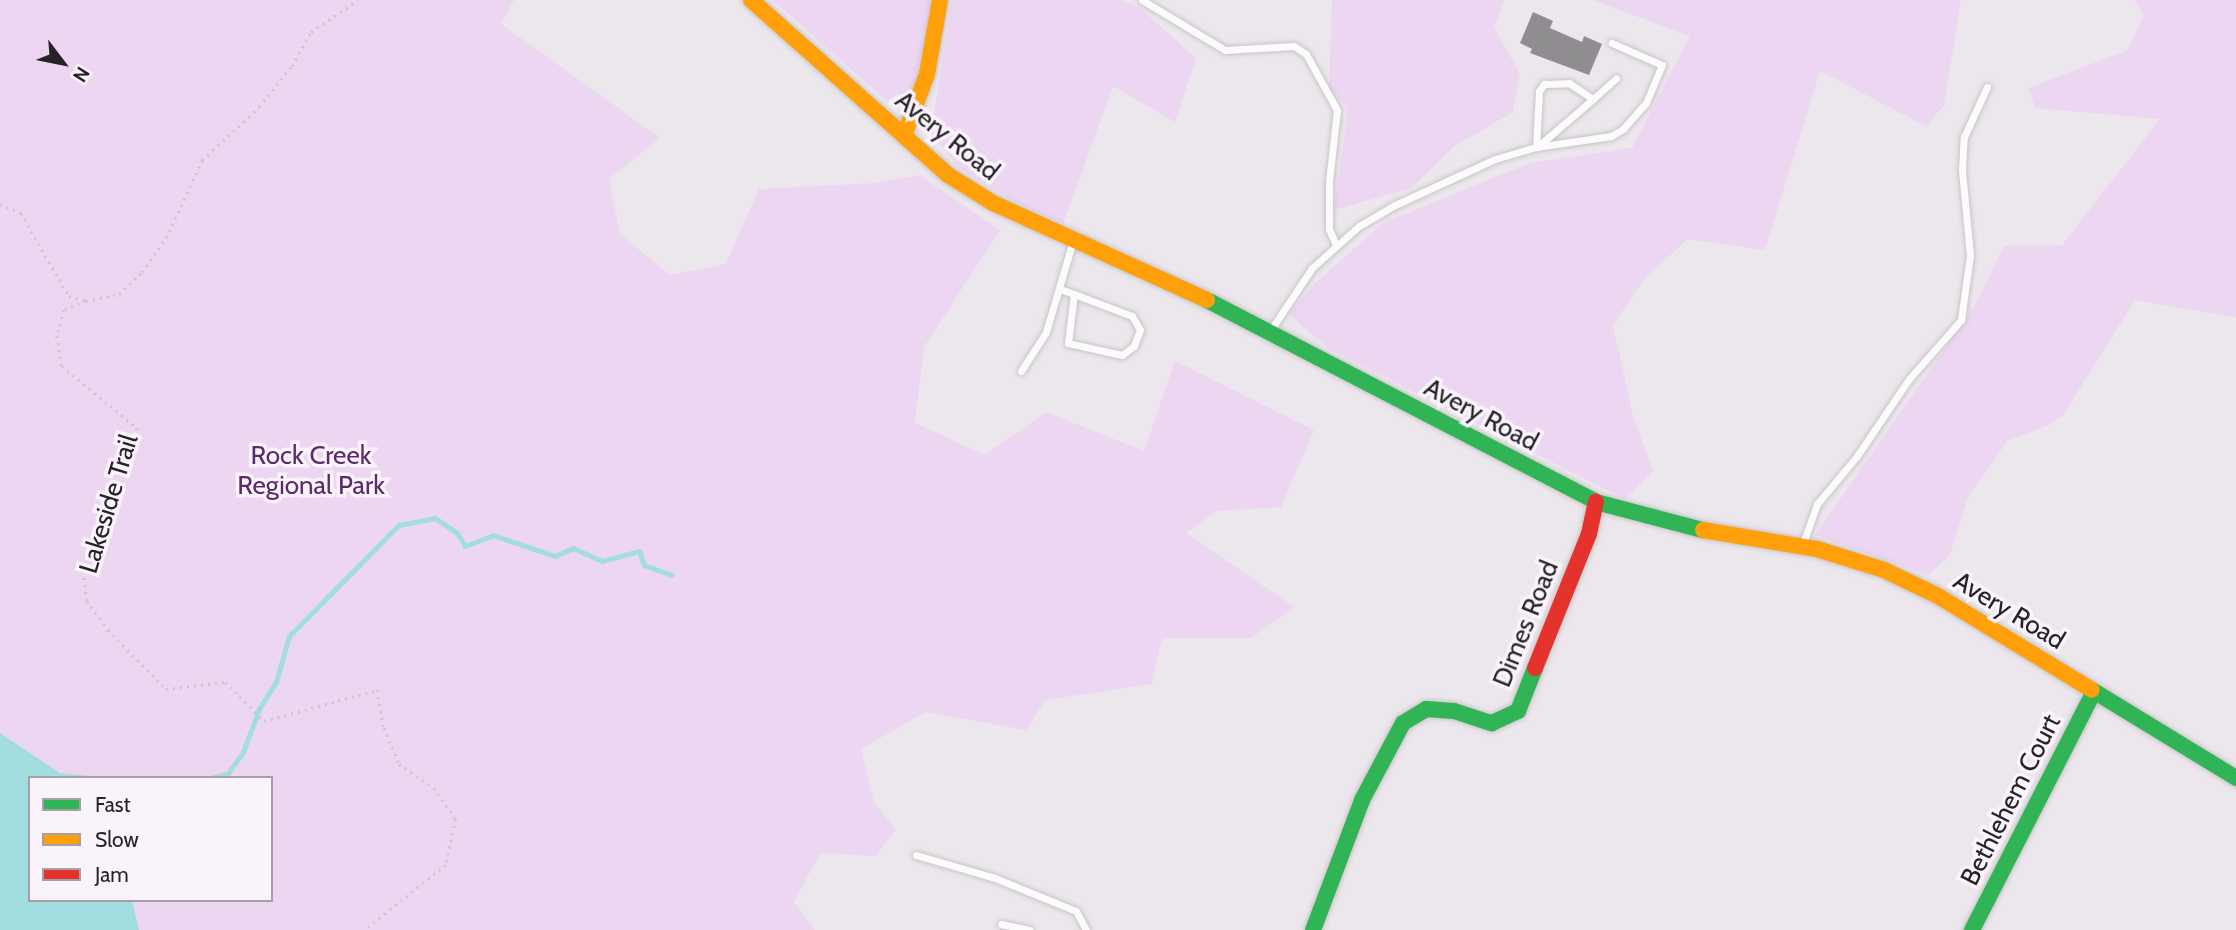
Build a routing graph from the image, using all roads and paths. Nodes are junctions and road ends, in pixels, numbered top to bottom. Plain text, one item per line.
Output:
1 (358, 0) edge
2 (751, 0) edge
3 (940, 0) edge
4 (1142, 0) edge
5 (1612, 43) dead end
6 (1616, 78) dead end
7 (1987, 87) dead end
8 (1593, 99) junction
9 (904, 136) junction
10 (1536, 147) junction
11 (0, 204) edge
12 (1074, 239) junction
13 (1336, 245) junction
14 (1060, 289) junction
15 (1074, 294) junction
16 (86, 301) junction
17 (1270, 332) junction
18 (1021, 371) dead end
19 (1596, 502) junction
20 (1802, 546) junction
21 (2094, 692) junction
22 (2236, 778) edge
23 (916, 855) dead end
24 (1001, 924) dead end
25 (365, 930) edge
26 (1029, 930) edge
27 (1086, 930) edge
28 (1313, 930) edge
29 (1972, 930) edge

1 - 16 path, Lakeside Trail
2 - 9 street, Avery Road
3 - 9 street
4 - 13 lane
5 - 10 lane
6 - 8 lane
7 - 20 lane
8 - 10 lane
8 - 10 lane
9 - 12 street, Avery Road
10 - 13 lane
11 - 16 path
12 - 14 lane
12 - 17 street, Avery Road
13 - 17 lane
14 - 15 lane
14 - 18 lane
15 - 15 lane
16 - 25 path, Lakeside Trail
17 - 19 street, Avery Road
19 - 20 street, Avery Road
19 - 28 street, Dimes Road
20 - 21 street, Avery Road
21 - 22 street, Avery Road
21 - 29 street, Bethlehem Court
23 - 27 lane
24 - 26 lane

